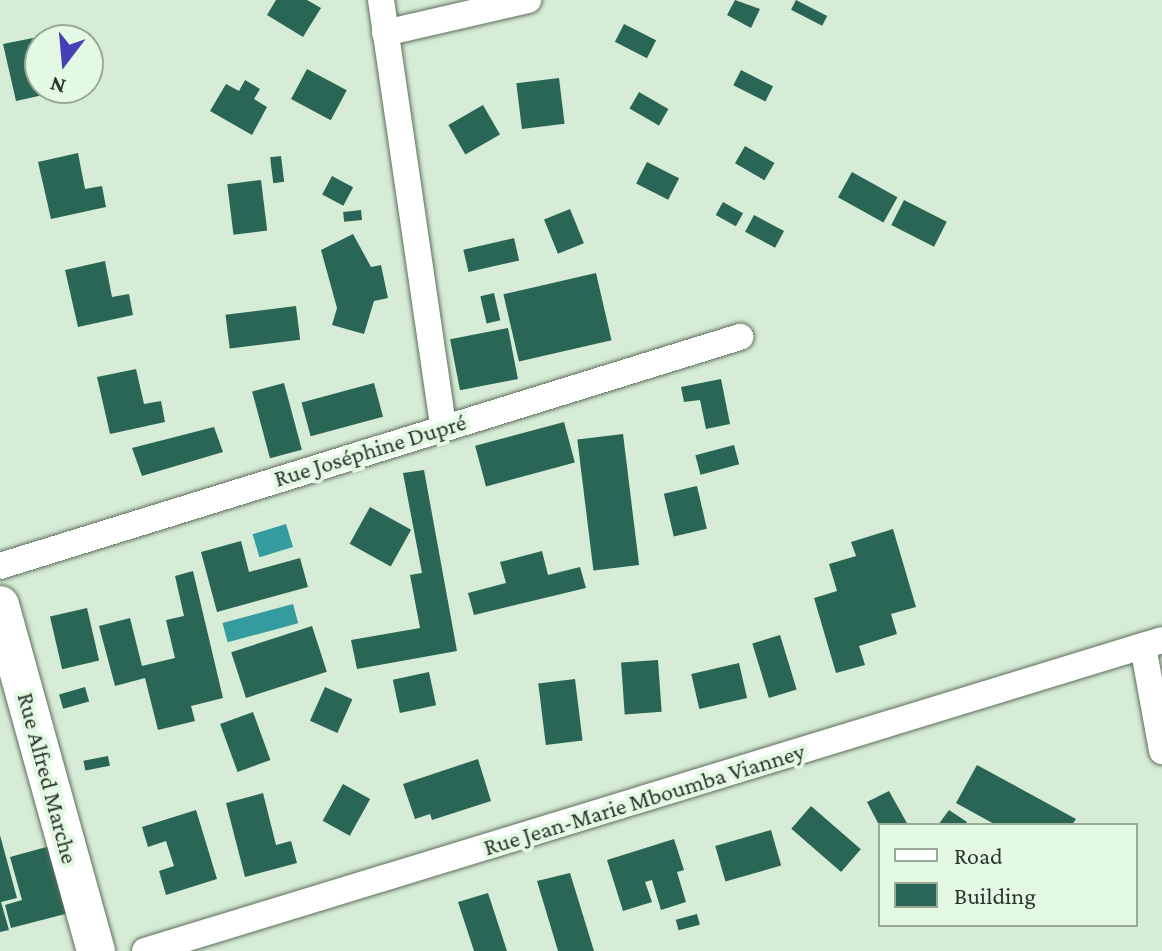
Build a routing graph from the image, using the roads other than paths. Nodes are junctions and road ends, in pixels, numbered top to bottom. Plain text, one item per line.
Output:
1 (381, 0) edge
2 (528, 0) edge
3 (385, 33) junction
4 (740, 337) dead end
5 (443, 426) junction
6 (0, 566) edge
7 (0, 605) edge
8 (1152, 643) edge
9 (1162, 751) edge
10 (96, 951) edge
11 (145, 951) edge

1 - 3 street
2 - 3 street
3 - 5 street
4 - 5 street, Rue Joséphine Dupré
5 - 6 street, Rue Joséphine Dupré
7 - 10 street, Rue Alfred Marche
8 - 9 street
8 - 11 street, Rue Jean-Marie Mboumba Vianney

